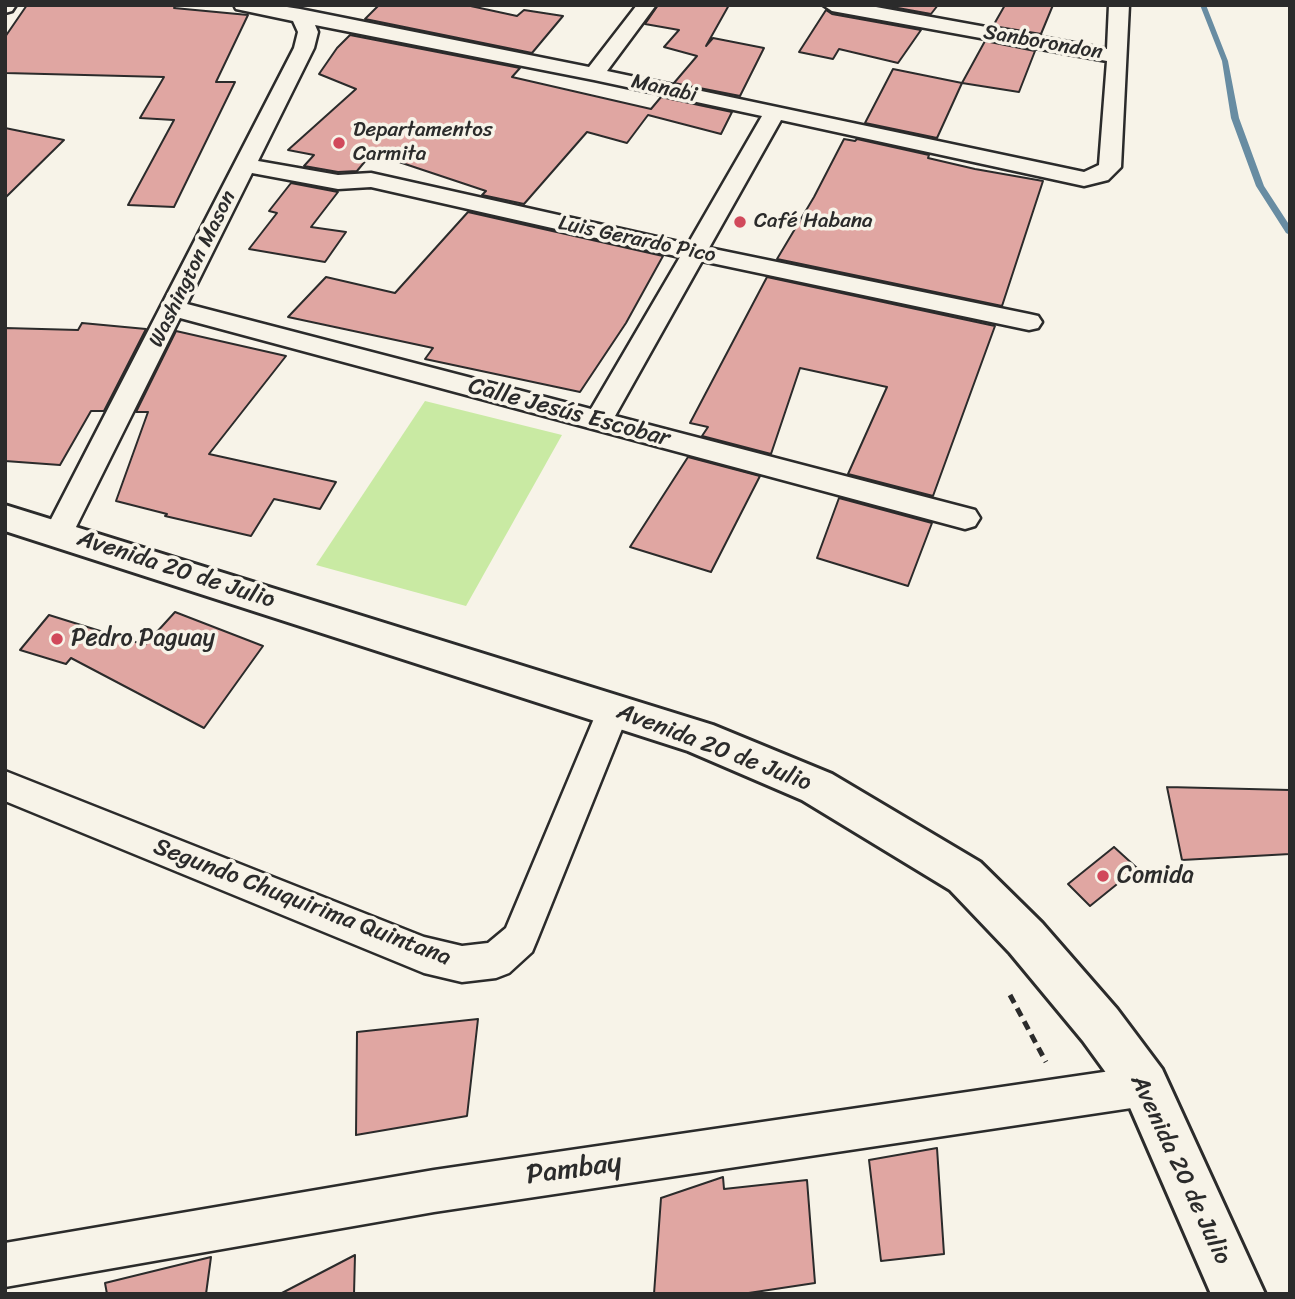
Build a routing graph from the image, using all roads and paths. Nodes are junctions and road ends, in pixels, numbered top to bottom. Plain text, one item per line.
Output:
1 (243, 5) edge
2 (647, 5) edge
3 (832, 5) edge
4 (1119, 5) edge
5 (305, 10) edge
6 (1117, 57) junction
7 (594, 74) junction
8 (774, 114) junction
9 (244, 166) junction
10 (1084, 179) joint
11 (697, 253) junction
12 (174, 308) junction
13 (1029, 322) dead end
14 (598, 421) junction
15 (5, 518) edge
16 (964, 518) dead end
17 (59, 534) junction
18 (614, 709) junction
19 (5, 786) edge
20 (1010, 995) dead end
21 (1145, 1086) junction
22 (1065, 1098) junction
23 (5, 1265) edge
24 (1238, 1294) edge

1 - 5 street, Manabi
2 - 7 street
3 - 6 street, Sanborondon
4 - 6 street
5 - 7 street, Manabi
5 - 9 street, Washington Mason
6 - 10 street, Sanborondon
7 - 8 street, Manabi
8 - 10 street, Manabi
8 - 11 street
9 - 11 street, Luis Gerardo Pico
9 - 12 street, Washington Mason
11 - 13 street, Luis Gerardo Pico
11 - 14 street
12 - 14 street, Calle Jesús Escobar
12 - 17 street, Washington Mason
14 - 16 street, Calle Jesús Escobar
15 - 17 main road, Avenida 20 de Julio
17 - 18 main road, Avenida 20 de Julio
18 - 19 street, Segundo Chuquirima Quintana
18 - 21 main road, Avenida 20 de Julio
20 - 22 path
21 - 22 street, Pambay
21 - 24 main road, Avenida 20 de Julio
22 - 23 street, Pambay

